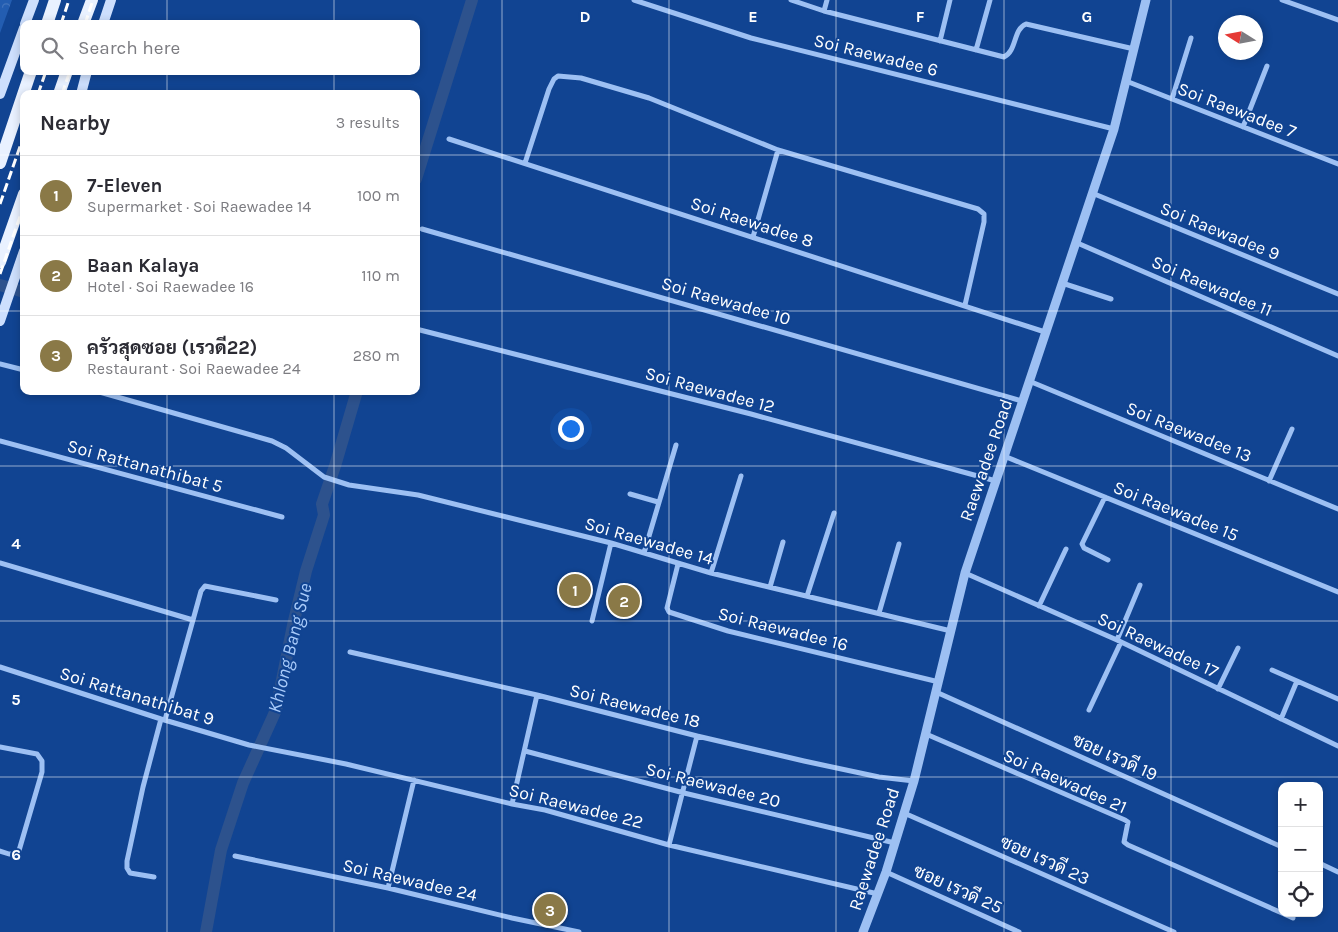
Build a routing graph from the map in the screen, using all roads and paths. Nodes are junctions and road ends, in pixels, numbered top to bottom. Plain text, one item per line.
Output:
1 (55, 0) edge
2 (92, 0) edge
3 (111, 0) edge
4 (634, 0) edge
5 (791, 0) edge
6 (827, 0) edge
7 (950, 0) edge
8 (990, 0) edge
9 (1146, 0) edge
10 (1282, 0) edge
11 (32, 4) edge
12 (824, 11) junction
13 (26, 20) edge
14 (48, 20) edge
15 (84, 20) edge
16 (104, 20) edge
17 (1338, 20) edge
18 (1191, 38) dead end
19 (20, 39) edge
20 (940, 41) junction
21 (1134, 49) junction
22 (976, 50) junction
23 (1267, 66) dead end
24 (30, 75) edge
25 (66, 75) edge
26 (86, 75) edge
27 (1126, 81) junction
28 (25, 90) edge
29 (60, 90) edge
30 (82, 90) edge
31 (0, 94) edge
32 (1172, 99) junction
33 (20, 104) edge
34 (1243, 127) junction
35 (1114, 129) junction
36 (449, 139) dead end
37 (778, 150) junction
38 (0, 163) edge
39 (525, 163) junction
40 (1338, 164) edge
41 (1092, 193) junction
42 (20, 205) edge
43 (422, 229) dead end
44 (753, 237) junction
45 (1075, 242) junction
46 (0, 262) edge
47 (20, 262) edge
48 (1062, 283) junction
49 (1338, 294) edge
50 (1111, 299) dead end
51 (965, 305) junction
52 (0, 321) edge
53 (420, 329) edge
54 (1045, 332) junction
55 (1338, 356) edge
56 (0, 364) edge
57 (20, 369) edge
58 (1029, 381) junction
59 (110, 395) edge
60 (1022, 401) junction
61 (1292, 429) dead end
62 (0, 441) edge
63 (676, 445) dead end
64 (1004, 456) junction
65 (741, 476) dead end
66 (996, 481) junction
67 (1269, 481) junction
68 (630, 494) dead end
69 (1105, 497) junction
70 (658, 502) junction
71 (1338, 509) edge
72 (834, 513) dead end
73 (282, 517) dead end
74 (783, 542) dead end
75 (611, 543) junction
76 (900, 544) dead end
77 (1066, 549) dead end
78 (644, 553) junction
79 (1108, 560) dead end
80 (0, 563) edge
81 (678, 564) junction
82 (711, 573) junction
83 (965, 573) junction
84 (1140, 585) dead end
85 (770, 587) junction
86 (1338, 592) edge
87 (807, 596) junction
88 (276, 600) dead end
89 (1039, 606) junction
90 (879, 613) junction
91 (193, 620) junction
92 (592, 621) dead end
93 (951, 631) junction
94 (1119, 641) junction
95 (1238, 648) dead end
96 (350, 652) dead end
97 (0, 667) edge
98 (1272, 670) dead end
99 (1297, 681) junction
100 (939, 682) junction
101 (1218, 689) junction
102 (936, 692) junction
103 (537, 695) junction
104 (1338, 699) edge
105 (1089, 710) dead end
106 (1281, 719) junction
107 (163, 720) junction
108 (926, 734) junction
109 (698, 736) junction
110 (1338, 746) edge
111 (0, 747) edge
112 (266, 749) joint
113 (525, 751) junction
114 (414, 780) junction
115 (914, 781) junction
116 (684, 793) junction
117 (512, 804) junction
118 (904, 813) junction
119 (895, 843) junction
120 (1278, 844) edge
121 (669, 845) junction
122 (0, 851) edge
123 (235, 856) dead end
124 (1323, 865) edge
125 (886, 872) junction
126 (1338, 872) edge
127 (154, 877) dead end
128 (388, 888) junction
129 (878, 894) junction
130 (1278, 911) edge
131 (578, 932) edge
132 (863, 932) edge
133 (1019, 932) edge
134 (1174, 932) edge

1 - 14 main road
2 - 15 main road
3 - 16 main road
4 - 35 street, Soi Raewadee 6
5 - 12 street
6 - 12 street
7 - 20 street
8 - 22 street
9 - 21 street, Raewadee Road
10 - 17 street
11 - 13 main road
12 - 20 street
18 - 32 street
19 - 31 main road
20 - 22 street
21 - 22 street
21 - 27 street, Raewadee Road
23 - 34 street
24 - 28 main road
25 - 29 main road
26 - 30 main road
27 - 32 street, Soi Raewadee 7
27 - 35 street, Raewadee Road
32 - 34 street, Soi Raewadee 7
33 - 38 main road
34 - 40 street, Soi Raewadee 7
35 - 41 street, Raewadee Road
36 - 39 street, Soi Raewadee 8
37 - 39 street
37 - 44 street
37 - 51 street
39 - 44 street, Soi Raewadee 8
41 - 45 street, Raewadee Road
41 - 49 street, Soi Raewadee 9
42 - 46 main road
43 - 60 street, Soi Raewadee 10
44 - 51 street, Soi Raewadee 8
45 - 48 street, Raewadee Road
45 - 55 street, Soi Raewadee 11
47 - 52 main road
48 - 50 street
48 - 54 street, Raewadee Road
51 - 54 street, Soi Raewadee 8
53 - 66 street, Soi Raewadee 12
54 - 58 street, Raewadee Road
56 - 57 street
58 - 60 street, Raewadee Road
58 - 67 street, Soi Raewadee 13
59 - 75 street, Soi Raewadee 14
60 - 64 street, Raewadee Road
61 - 67 street
62 - 73 street, Soi Rattanathibat 5
63 - 70 street
64 - 66 street, Raewadee Road
64 - 69 street, Soi Raewadee 15
65 - 82 street
66 - 83 street, Raewadee Road
67 - 71 street, Soi Raewadee 13
68 - 70 street
69 - 79 street
69 - 86 street, Soi Raewadee 15
70 - 78 street
72 - 87 street
74 - 85 street
75 - 78 street, Soi Raewadee 14
75 - 92 street
76 - 90 street
77 - 89 street
78 - 81 street, Soi Raewadee 14
80 - 91 street
81 - 82 street, Soi Raewadee 14
81 - 100 street, Soi Raewadee 16
82 - 85 street, Soi Raewadee 14
83 - 89 street, Soi Raewadee 17
83 - 93 street, Raewadee Road
84 - 94 street
85 - 87 street, Soi Raewadee 14
87 - 90 street, Soi Raewadee 14
88 - 91 street
89 - 94 street, Soi Raewadee 17
90 - 93 street, Soi Raewadee 14
91 - 107 street
93 - 100 street, Raewadee Road
94 - 101 street, Soi Raewadee 17
94 - 105 street
95 - 101 street
96 - 103 street, Soi Raewadee 18
97 - 107 street, Soi Rattanathibat 9
98 - 99 street
99 - 104 street
99 - 106 street
100 - 102 street, Raewadee Road
101 - 106 street, Soi Raewadee 17
102 - 108 street, Raewadee Road
102 - 120 street, ซอย เรวดี 19
103 - 109 street, Soi Raewadee 18
103 - 113 street
106 - 110 street, Soi Raewadee 17
107 - 112 street, Soi Rattanathibat 9
107 - 127 street
108 - 115 street, Raewadee Road
108 - 130 street, Soi Raewadee 21
109 - 115 street, Soi Raewadee 18
109 - 116 street
111 - 122 street
112 - 114 street, Soi Raewadee 22
113 - 116 street, Soi Raewadee 20
113 - 117 street
114 - 117 street, Soi Raewadee 22
114 - 128 street
115 - 118 street, Raewadee Road
116 - 119 street, Soi Raewadee 20
116 - 121 street
117 - 121 street, Soi Raewadee 22
118 - 119 street, Raewadee Road
118 - 134 street, ซอย เรวดี 23
119 - 125 street, Raewadee Road
121 - 129 street, Soi Raewadee 22
123 - 128 street, Soi Raewadee 24
124 - 126 street
125 - 129 street, Raewadee Road
125 - 133 street, ซอย เรวดี 25
128 - 131 street, Soi Raewadee 24
129 - 132 street, Raewadee Road

